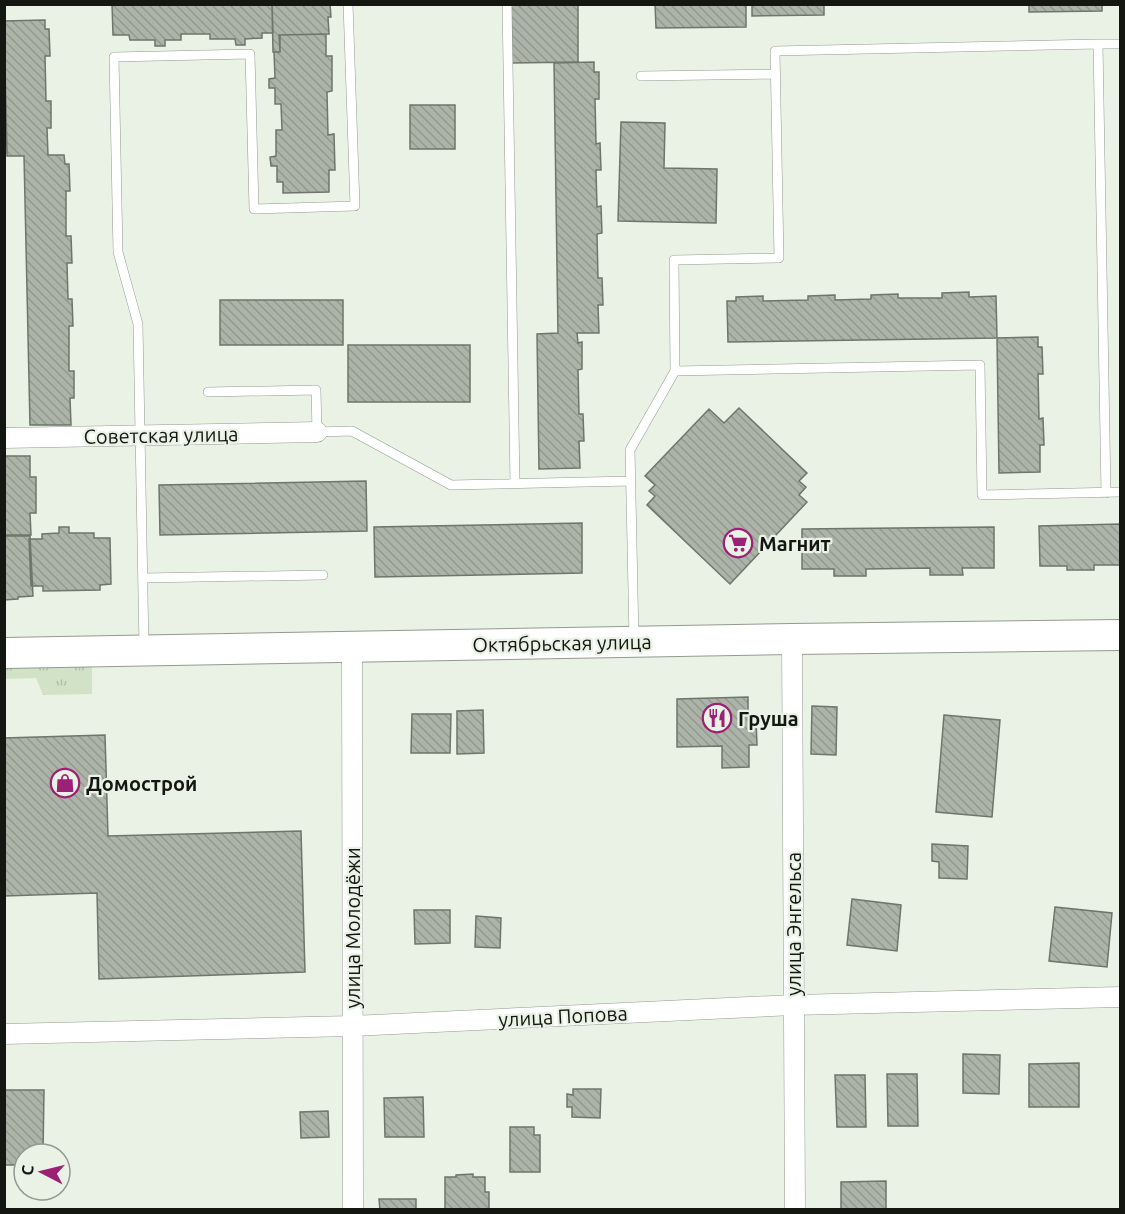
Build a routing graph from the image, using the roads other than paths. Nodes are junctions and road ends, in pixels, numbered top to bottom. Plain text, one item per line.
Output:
1 (348, 4) edge
2 (507, 4) edge
3 (1098, 44) junction
4 (1120, 44) edge
5 (776, 74) junction
6 (641, 76) dead end
7 (675, 371) junction
8 (208, 392) dead end
9 (317, 432) junction
10 (141, 436) junction
11 (4, 438) edge
12 (631, 481) junction
13 (515, 484) junction
14 (1120, 492) edge
15 (1106, 493) junction
16 (323, 575) dead end
17 (143, 578) junction
18 (1120, 636) edge
19 (792, 639) junction
20 (634, 642) junction
21 (352, 646) junction
22 (144, 650) junction
23 (4, 653) edge
24 (1120, 997) edge
25 (793, 1005) junction
26 (352, 1026) junction
27 (4, 1034) edge
28 (353, 1209) edge
29 (795, 1209) edge

1 - 10 lane
2 - 13 lane
3 - 4 lane
3 - 5 lane
3 - 15 lane
5 - 6 lane
5 - 7 lane
7 - 12 lane
7 - 15 lane
8 - 9 lane
9 - 10 street, Советская улица
9 - 13 lane
10 - 11 street, Советская улица
10 - 17 lane
12 - 13 lane
12 - 20 lane
14 - 15 lane
16 - 17 lane
17 - 22 lane
18 - 19 main road, Октябрьская улица
19 - 20 main road, Октябрьская улица
19 - 25 street, улица Энгельса
20 - 21 main road, Октябрьская улица
21 - 22 main road, Октябрьская улица
21 - 26 street, улица Молодёжи
22 - 23 main road, Октябрьская улица
24 - 25 street, улица Попова
25 - 26 street, улица Попова
25 - 29 street, улица Энгельса
26 - 27 street, улица Попова
26 - 28 street, улица Молодёжи

